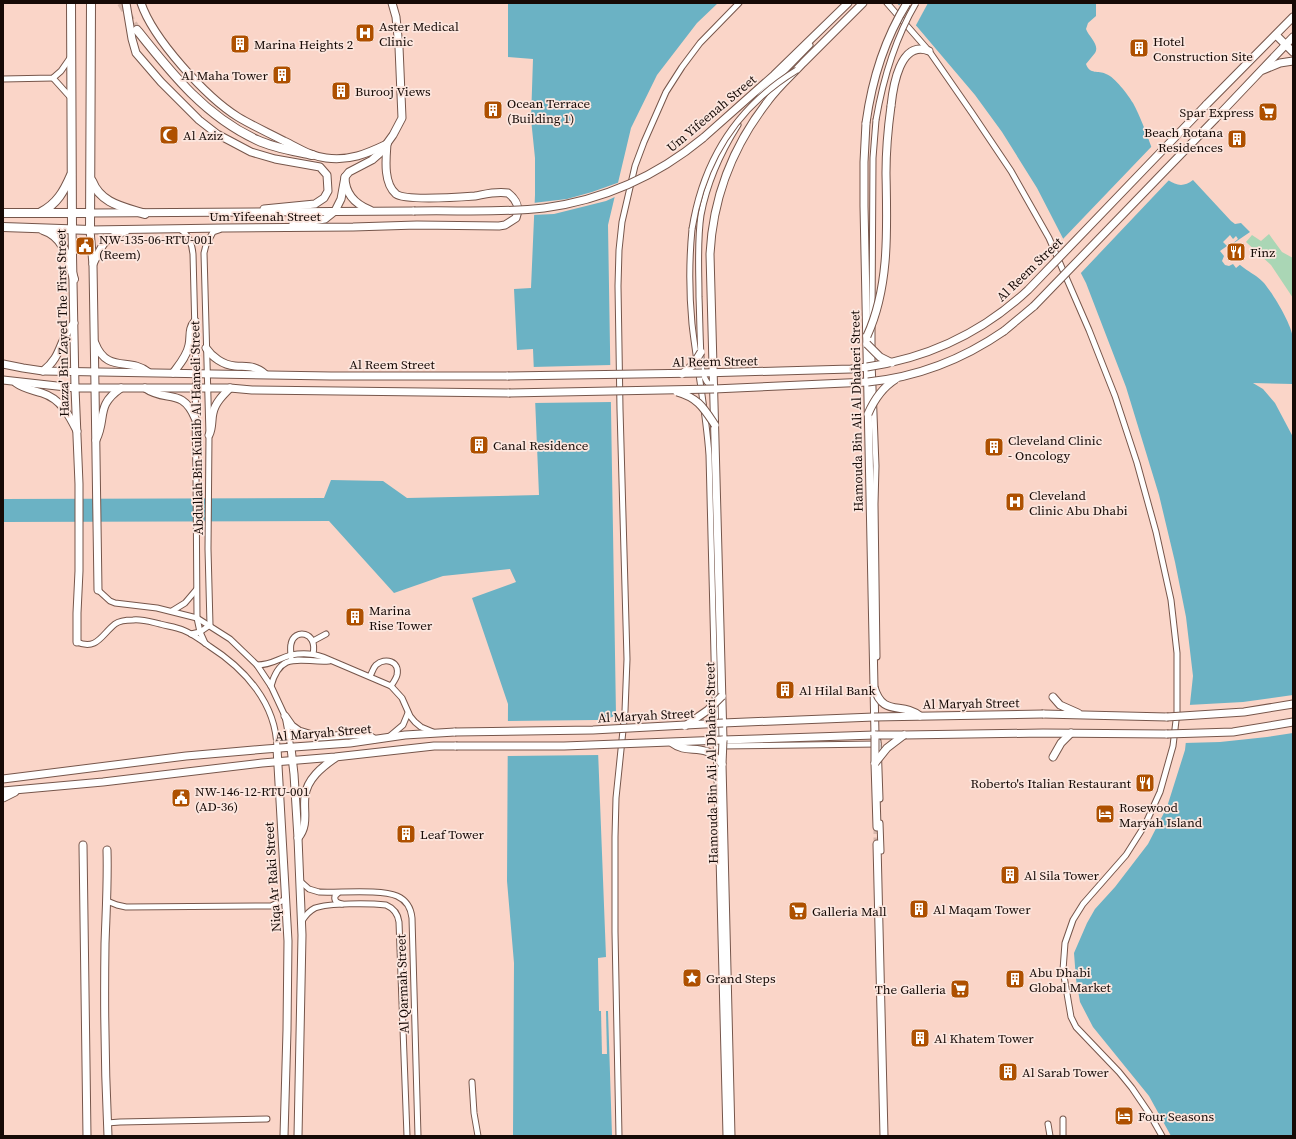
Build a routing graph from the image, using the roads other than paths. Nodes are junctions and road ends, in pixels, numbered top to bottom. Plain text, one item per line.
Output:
1 (70, 3) edge
2 (91, 3) edge
3 (126, 3) edge
4 (141, 3) edge
5 (392, 3) edge
6 (739, 3) edge
7 (848, 3) edge
8 (852, 3) edge
9 (863, 3) edge
10 (887, 3) edge
11 (907, 3) edge
12 (916, 3) edge
13 (1293, 17) edge
14 (137, 30) tunnel mouth
15 (1276, 35) junction
16 (1293, 37) edge
17 (1286, 44) junction
18 (929, 52) junction
19 (1293, 52) edge
20 (71, 57) junction
21 (1293, 61) edge
22 (797, 70) junction
23 (1257, 73) junction
24 (53, 78) junction
25 (3, 79) edge
26 (72, 98) junction
27 (387, 144) junction
28 (312, 155) junction
29 (72, 173) junction
30 (345, 177) junction
31 (91, 178) junction
32 (336, 211) junction
33 (374, 211) junction
34 (72, 212) junction
35 (239, 212) junction
36 (3, 213) edge
37 (39, 213) junction
38 (91, 213) junction
39 (145, 214) junction
40 (3, 227) edge
41 (34, 228) junction
42 (224, 228) junction
43 (283, 228) junction
44 (72, 229) junction
45 (132, 229) junction
46 (180, 229) junction
47 (90, 230) junction
48 (194, 259) junction
49 (204, 260) junction
50 (93, 266) junction
51 (74, 279) junction
52 (195, 321) junction
53 (74, 323) junction
54 (867, 336) junction
55 (94, 341) junction
56 (867, 344) junction
57 (206, 348) junction
58 (701, 352) junction
59 (4, 363) edge
60 (892, 363) junction
61 (870, 364) junction
62 (43, 371) junction
63 (74, 371) junction
64 (94, 372) junction
65 (148, 372) junction
66 (173, 373) junction
67 (196, 373) junction
68 (207, 373) junction
69 (702, 373) junction
70 (713, 373) junction
71 (265, 374) junction
72 (682, 374) junction
73 (899, 378) junction
74 (3, 380) edge
75 (14, 382) junction
76 (868, 382) junction
77 (75, 388) junction
78 (95, 388) junction
79 (121, 388) junction
80 (145, 388) junction
81 (196, 388) junction
82 (208, 388) junction
83 (230, 388) junction
84 (669, 389) junction
85 (714, 389) junction
86 (868, 414) junction
87 (195, 418) junction
88 (715, 425) junction
89 (77, 430) junction
90 (208, 435) junction
91 (96, 440) junction
92 (98, 590) joint
93 (196, 590) junction
94 (172, 611) junction
95 (197, 618) junction
96 (210, 625) junction
97 (200, 632) junction
98 (191, 634) junction
99 (326, 634) dead end
100 (313, 641) junction
101 (77, 642) joint
102 (205, 643) junction
103 (313, 654) junction
104 (293, 659) junction
105 (329, 661) junction
106 (257, 665) junction
107 (370, 676) junction
108 (271, 686) junction
109 (391, 686) junction
110 (874, 687) junction
111 (722, 696) junction
112 (1053, 697) dead end
113 (1293, 704) edge
114 (408, 712) junction
115 (1082, 715) junction
116 (285, 716) junction
117 (920, 716) junction
118 (874, 717) junction
119 (1293, 722) edge
120 (722, 723) junction
121 (685, 726) junction
122 (433, 732) junction
123 (1071, 733) junction
124 (875, 735) junction
125 (904, 735) junction
126 (390, 736) junction
127 (374, 739) junction
128 (723, 740) junction
129 (672, 743) junction
130 (878, 744) junction
131 (717, 746) junction
132 (277, 748) junction
133 (291, 748) junction
134 (335, 757) junction
135 (1053, 758) dead end
136 (293, 761) junction
137 (277, 762) junction
138 (875, 763) junction
139 (722, 764) junction
140 (3, 779) edge
141 (18, 790) junction
142 (3, 791) edge
143 (3, 798) edge
144 (877, 826) tunnel mouth
145 (298, 838) junction
146 (877, 844) tunnel mouth
147 (83, 845) dead end
148 (107, 850) dead end
149 (299, 880) junction
150 (338, 893) junction
151 (286, 899) junction
152 (108, 901) junction
153 (345, 905) junction
154 (301, 922) junction
155 (472, 1082) dead end
156 (268, 1119) dead end
157 (1063, 1119) dead end
158 (107, 1121) junction
159 (1048, 1124) dead end
160 (87, 1136) edge
161 (108, 1136) edge
162 (284, 1136) edge
163 (298, 1136) edge
164 (407, 1136) edge
165 (418, 1136) edge
166 (478, 1136) edge
167 (619, 1136) edge
168 (726, 1136) edge
169 (731, 1136) edge
170 (885, 1136) edge
171 (1050, 1136) edge
172 (1062, 1136) edge
173 (1162, 1136) edge

1 - 20 main road, Hazza' Bin Zayed The First Street
2 - 31 main road
3 - 35 main road
4 - 28 main road
5 - 27 main road
6 - 167 street
7 - 33 main road, Um Yifeenah Street, bridge
8 - 58 street
9 - 22 main road, Hamouda Bin Ali Al Dhaheri Street
10 - 18 street
11 - 54 main road, Hamouda Bin Ali Al Dhaheri Street, bridge
12 - 61 street, Hamouda Bin Ali Al Dhaheri Street, bridge
13 - 15 main road, Al Reem Street
14 - 28 main road
15 - 17 main road
15 - 60 main road, Al Reem Street, bridge
16 - 17 main road, Al Reem Street
17 - 19 main road
17 - 23 main road, Al Reem Street
18 - 54 main road, bridge
18 - 173 street
20 - 24 street
20 - 26 main road, Hazza' Bin Zayed The First Street
21 - 23 main road
22 - 70 main road, Hamouda Bin Ali Al Dhaheri Street, bridge
22 - 131 street, bridge
23 - 73 main road, Al Reem Street, bridge
24 - 25 street
24 - 26 street
26 - 29 main road, Hazza' Bin Zayed The First Street
27 - 28 main road
27 - 30 main road
27 - 43 main road, Um Yifeenah Street
29 - 34 main road, Hazza' Bin Zayed The First Street
29 - 37 main road
30 - 32 main road
30 - 33 main road
31 - 38 main road
31 - 39 main road
32 - 33 main road, Um Yifeenah Street
32 - 35 main road, Um Yifeenah Street
32 - 43 main road
34 - 37 main road, Um Yifeenah Street
34 - 38 main road, Um Yifeenah Street
34 - 44 main road, Hazza' Bin Zayed The First Street
35 - 39 main road, Um Yifeenah Street
36 - 37 main road, Um Yifeenah Street
38 - 39 main road, Um Yifeenah Street
38 - 47 main road
40 - 41 main road, Um Yifeenah Street
41 - 44 main road, Um Yifeenah Street
41 - 51 main road
42 - 43 main road, Um Yifeenah Street
42 - 46 main road, Um Yifeenah Street
42 - 49 street, Abdullah Bin Kulaib Al Hameli Street
44 - 47 main road, Um Yifeenah Street
44 - 51 main road, Hazza' Bin Zayed The First Street
45 - 46 main road, Um Yifeenah Street
45 - 47 main road, Um Yifeenah Street
45 - 50 main road
46 - 48 street, Abdullah Bin Kulaib Al Hameli Street
47 - 50 main road
48 - 49 street
48 - 52 street, Abdullah Bin Kulaib Al Hameli Street
49 - 57 street, Abdullah Bin Kulaib Al Hameli Street
50 - 55 main road
51 - 53 main road, Hazza' Bin Zayed The First Street
52 - 66 main road
52 - 67 street, Abdullah Bin Kulaib Al Hameli Street
53 - 62 main road
53 - 63 main road, Hazza' Bin Zayed The First Street
54 - 56 main road, Hamouda Bin Ali Al Dhaheri Street, bridge
55 - 64 main road
55 - 65 main road
56 - 60 main road, bridge
56 - 61 main road, Hamouda Bin Ali Al Dhaheri Street
57 - 68 street, Abdullah Bin Kulaib Al Hameli Street
57 - 71 main road
58 - 69 street
58 - 72 main road, bridge
59 - 62 main road, Al Reem Street
60 - 61 main road, Al Reem Street, bridge
61 - 70 main road, Al Reem Street
61 - 76 main road, Hamouda Bin Ali Al Dhaheri Street
61 - 130 street
62 - 63 main road, Al Reem Street
63 - 64 main road, Al Reem Street
63 - 77 main road, Hazza' Bin Zayed The First Street
64 - 65 main road, Al Reem Street
64 - 78 main road
65 - 66 main road, Al Reem Street
66 - 67 main road, Al Reem Street
67 - 68 main road, Al Reem Street
67 - 81 street, Abdullah Bin Kulaib Al Hameli Street
68 - 71 main road, Al Reem Street
68 - 82 street, Abdullah Bin Kulaib Al Hameli Street
69 - 70 main road, Al Reem Street
69 - 72 main road, Al Reem Street, bridge
69 - 85 street
70 - 85 main road, Hamouda Bin Ali Al Dhaheri Street
71 - 72 main road, Al Reem Street, bridge
73 - 76 main road, Al Reem Street, bridge
73 - 86 main road, bridge
74 - 75 main road, Al Reem Street
75 - 77 main road, Al Reem Street
75 - 89 main road
76 - 85 main road, Al Reem Street
76 - 86 main road, Hamouda Bin Ali Al Dhaheri Street
77 - 78 main road, Al Reem Street
77 - 89 main road, Hazza' Bin Zayed The First Street
78 - 79 main road, Al Reem Street
78 - 91 main road
79 - 80 main road, Al Reem Street
79 - 91 main road
80 - 81 main road, Al Reem Street
80 - 87 main road
81 - 82 main road, Al Reem Street
81 - 87 street, Abdullah Bin Kulaib Al Hameli Street
82 - 83 main road, Al Reem Street
82 - 90 street, Abdullah Bin Kulaib Al Hameli Street
83 - 84 main road, Al Reem Street, bridge
83 - 90 main road
84 - 85 main road, Al Reem Street, bridge
84 - 88 main road, bridge
85 - 88 main road, Hamouda Bin Ali Al Dhaheri Street
86 - 110 main road, Hamouda Bin Ali Al Dhaheri Street
87 - 93 street, Abdullah Bin Kulaib Al Hameli Street
88 - 111 main road, Hamouda Bin Ali Al Dhaheri Street
89 - 101 main road, Hazza' Bin Zayed The First Street
90 - 96 street, Abdullah Bin Kulaib Al Hameli Street
91 - 92 main road
92 - 94 street, Niqa Ar Raki Street
93 - 94 street
93 - 95 street, Abdullah Bin Kulaib Al Hameli Street
94 - 95 street, Niqa Ar Raki Street
95 - 96 street, Niqa Ar Raki Street
95 - 97 street, Abdullah Bin Kulaib Al Hameli Street
96 - 97 street
96 - 106 street, Niqa Ar Raki Street
97 - 98 street
97 - 102 street, Abdullah Bin Kulaib Al Hameli Street
98 - 101 street, Niqa Ar Raki Street
98 - 102 street, Niqa Ar Raki Street
99 - 100 street
100 - 103 street
100 - 104 street
102 - 132 street, Niqa Ar Raki Street
103 - 104 street
103 - 105 street
104 - 105 street
104 - 106 street
104 - 108 street
105 - 107 street
106 - 108 street, Niqa Ar Raki Street
107 - 109 street
107 - 109 street
108 - 116 street, Niqa Ar Raki Street
109 - 114 street
110 - 117 main road, bridge
110 - 118 main road, Hamouda Bin Ali Al Dhaheri Street, bridge
111 - 120 main road, Hamouda Bin Ali Al Dhaheri Street
111 - 121 main road, bridge
112 - 115 main road
113 - 115 main road, Al Maryah Street, bridge
114 - 122 street
114 - 126 street
115 - 117 main road, Al Maryah Street, bridge
116 - 127 main road
116 - 133 street, Niqa Ar Raki Street
117 - 118 main road, Al Maryah Street, bridge
118 - 120 main road, Al Maryah Street
118 - 124 main road, Hamouda Bin Ali Al Dhaheri Street
119 - 123 main road, Al Maryah Street, bridge
120 - 121 main road, Al Maryah Street, bridge
120 - 128 main road, Hamouda Bin Ali Al Dhaheri Street
121 - 122 main road, Al Maryah Street, bridge
122 - 126 main road, Al Maryah Street
123 - 125 main road, Al Maryah Street
123 - 135 main road
124 - 125 main road, Al Maryah Street, bridge
124 - 128 main road, Al Maryah Street
124 - 138 main road, Hamouda Bin Ali Al Dhaheri Street, bridge
125 - 138 main road, bridge
126 - 127 main road, Al Maryah Street
127 - 133 main road, Al Maryah Street
128 - 129 main road, Al Maryah Street, bridge
128 - 139 main road, Hamouda Bin Ali Al Dhaheri Street, bridge
129 - 134 main road, Al Maryah Street, bridge
129 - 139 main road, bridge
130 - 131 street
130 - 170 street
131 - 168 street
132 - 133 main road, Al Maryah Street
132 - 137 main road, Niqa Ar Raki Street
132 - 140 main road, Al Maryah Street
133 - 136 main road, Niqa Ar Raki Street
134 - 136 main road, Al Maryah Street
134 - 145 main road
136 - 137 main road, Al Maryah Street
136 - 145 main road, Niqa Ar Raki Street
137 - 141 main road, Al Maryah Street
137 - 151 main road, Niqa Ar Raki Street
138 - 144 main road, Hamouda Bin Ali Al Dhaheri Street
139 - 169 main road, Hamouda Bin Ali Al Dhaheri Street
141 - 142 main road, Al Maryah Street
141 - 143 main road
145 - 149 main road, Niqa Ar Raki Street
146 - 170 main road
147 - 160 main road
148 - 152 main road
149 - 150 street, Al Qarmah Street
149 - 154 main road, Niqa Ar Raki Street
150 - 153 street
150 - 165 street, Al Qarmah Street
151 - 152 street
151 - 162 main road, Niqa Ar Raki Street
152 - 158 main road
153 - 154 street, Al Qarmah Street
153 - 164 street, Al Qarmah Street
154 - 163 main road, Niqa Ar Raki Street
155 - 166 street
156 - 158 street
157 - 172 street
158 - 161 main road
159 - 171 street

